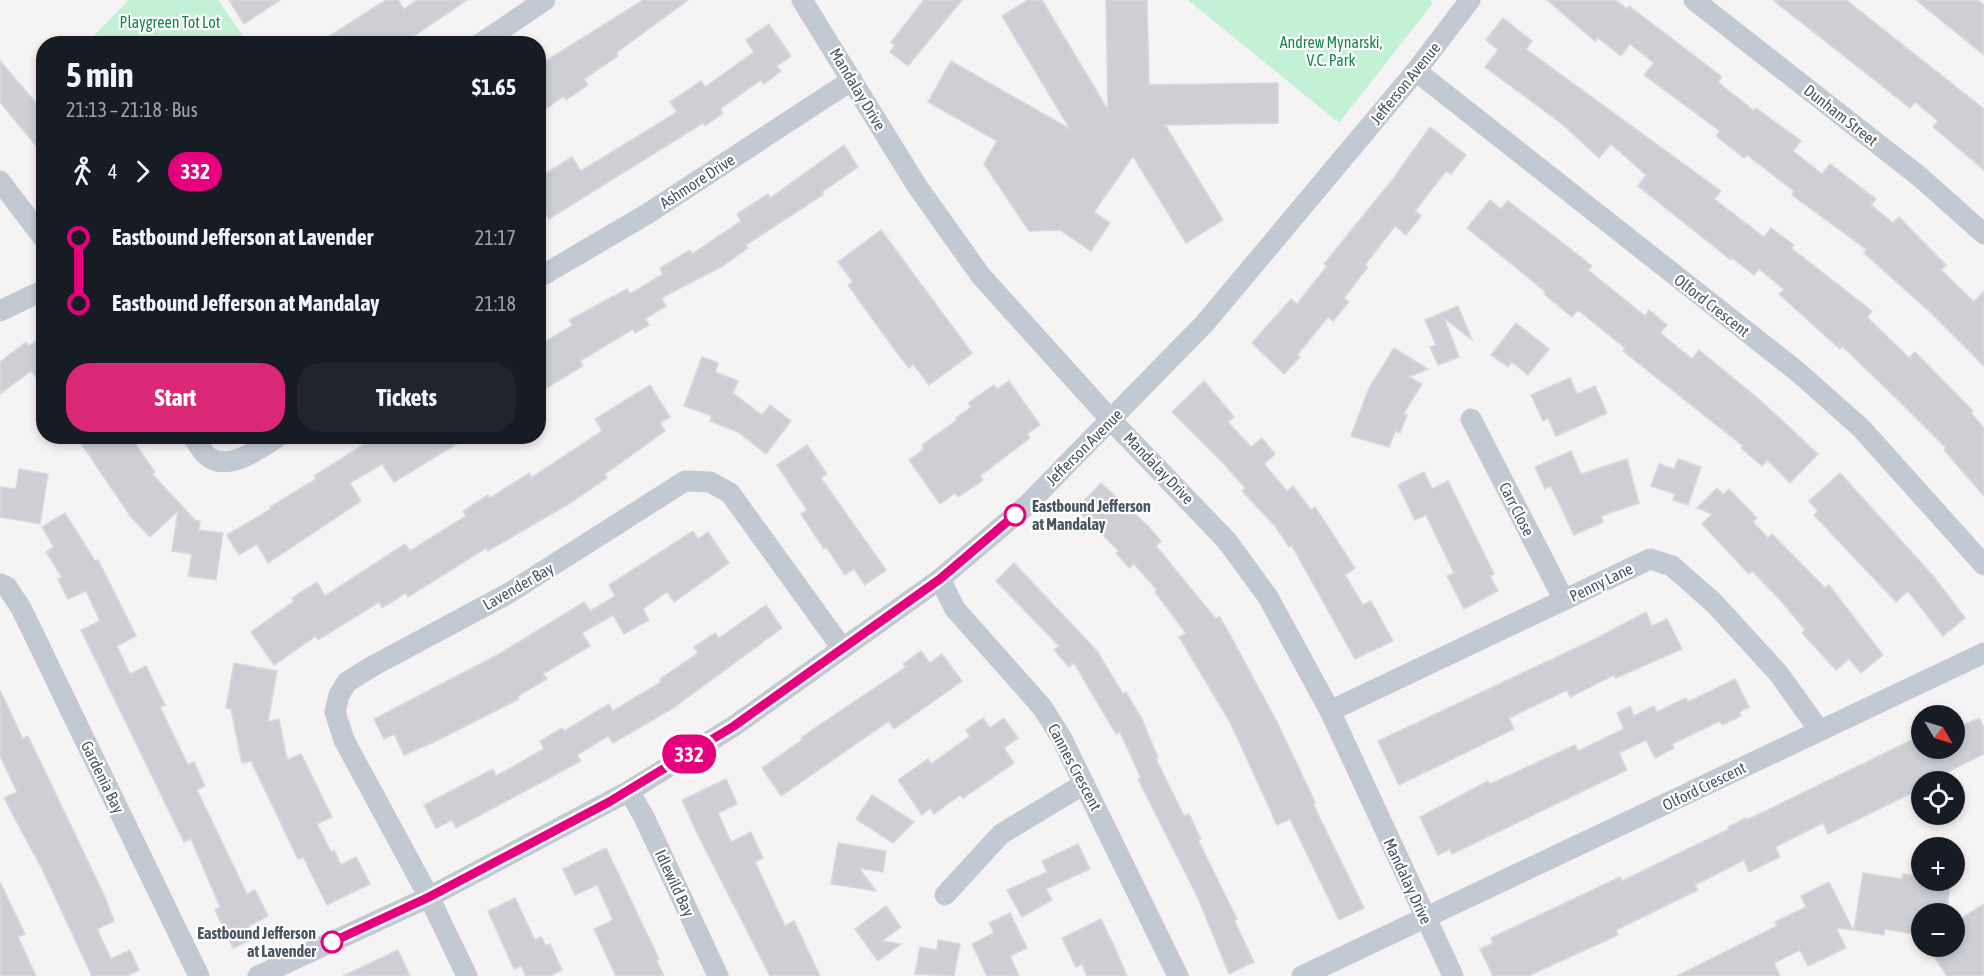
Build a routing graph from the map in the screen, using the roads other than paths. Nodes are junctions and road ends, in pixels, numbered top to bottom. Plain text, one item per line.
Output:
1 (545, 0) edge
2 (802, 0) edge
3 (1470, 0) edge
4 (1694, 0) edge
5 (492, 36) edge
6 (1416, 71) junction
7 (852, 80) junction
8 (0, 181) edge
9 (36, 229) edge
10 (1984, 234) edge
11 (546, 273) edge
12 (36, 294) edge
13 (0, 311) edge
14 (1471, 419) dead end
15 (1112, 420) junction
16 (198, 444) edge
17 (267, 444) edge
18 (1984, 565) edge
19 (940, 579) junction
20 (0, 584) edge
21 (1564, 600) junction
22 (842, 648) junction
23 (1984, 653) edge
24 (1330, 711) junction
25 (1820, 730) junction
26 (1084, 784) junction
27 (628, 791) junction
28 (945, 895) dead end
29 (429, 897) junction
30 (1425, 919) junction
31 (199, 976) edge
32 (258, 976) edge
33 (467, 976) edge
34 (718, 976) edge
35 (1178, 976) edge
36 (1302, 976) edge
37 (1453, 976) edge

1 - 5 street
2 - 7 street, Mandalay Drive
3 - 6 street, Jefferson Avenue
4 - 10 street, Dunham Street
6 - 15 street, Jefferson Avenue
6 - 18 street, Olford Crescent
7 - 11 street, Ashmore Drive
7 - 15 street, Mandalay Drive
8 - 9 street
12 - 13 street
14 - 21 street, Carr Close
15 - 19 street, Jefferson Avenue
15 - 24 street, Mandalay Drive
16 - 17 street
19 - 22 street, Jefferson Avenue
19 - 26 street, Cannes Crescent
20 - 31 street, Gardenia Bay
21 - 24 street, Penny Lane
21 - 25 street, Penny Lane
22 - 27 street, Jefferson Avenue
22 - 29 street, Lavender Bay
23 - 25 street, Olford Crescent
24 - 30 street, Mandalay Drive
25 - 30 street, Olford Crescent
26 - 28 street
26 - 35 street, Cannes Crescent
27 - 29 street, Jefferson Avenue
27 - 34 street, Idlewild Bay
29 - 32 street, Jefferson Avenue
29 - 33 street
30 - 36 street
30 - 37 street, Mandalay Drive

